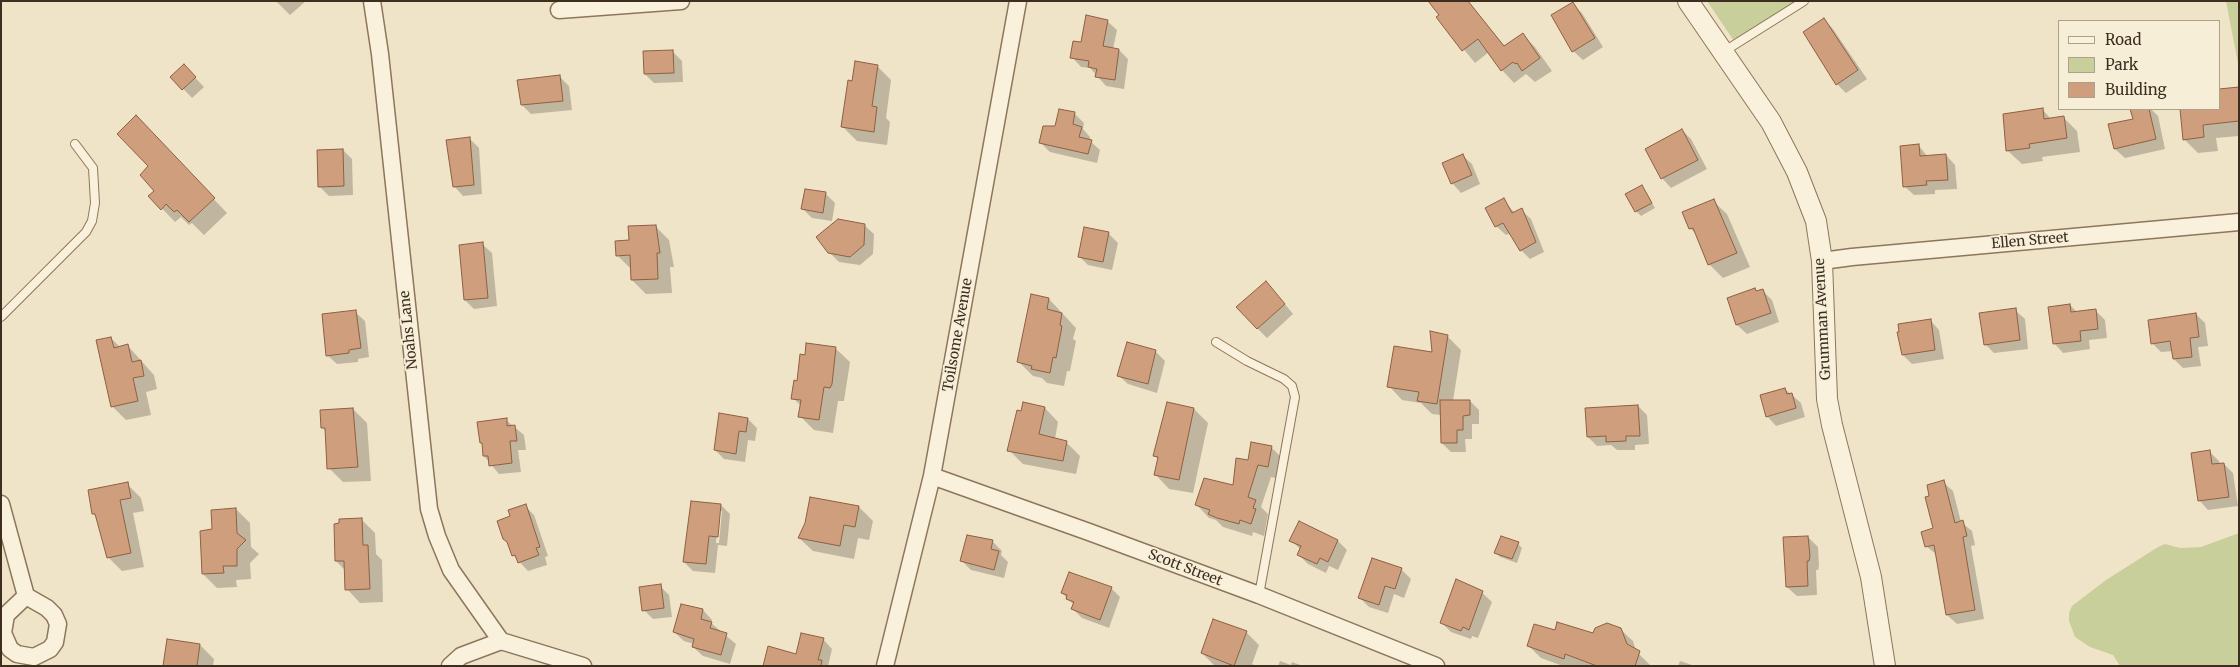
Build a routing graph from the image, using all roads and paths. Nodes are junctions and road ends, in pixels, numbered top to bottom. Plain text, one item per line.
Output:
1 (372, 1) edge
2 (681, 1) edge
3 (1018, 1) edge
4 (1688, 1) edge
5 (1804, 1) edge
6 (559, 10) dead end
7 (1723, 52) junction
8 (75, 144) dead end
9 (2239, 222) edge
10 (1822, 261) junction
11 (1, 317) edge
12 (1216, 342) dead end
13 (932, 476) junction
14 (1, 504) edge
15 (26, 596) junction
16 (1259, 596) junction
17 (501, 641) junction
18 (3, 644) edge
19 (450, 666) edge
20 (583, 666) edge
21 (885, 666) edge
22 (1436, 666) edge
23 (1885, 666) edge

1 - 17 street, Noahs Lane
2 - 6 street
3 - 13 street, Toilsome Avenue
4 - 7 street, Grumman Avenue
5 - 7 lane
7 - 10 street, Grumman Avenue
8 - 11 lane
9 - 10 street, Ellen Street
10 - 23 street, Grumman Avenue
12 - 16 lane
13 - 16 street, Scott Street
13 - 21 street, Toilsome Avenue
14 - 15 street
15 - 18 street
15 - 18 street
16 - 22 street, Scott Street
17 - 19 street
17 - 20 street

